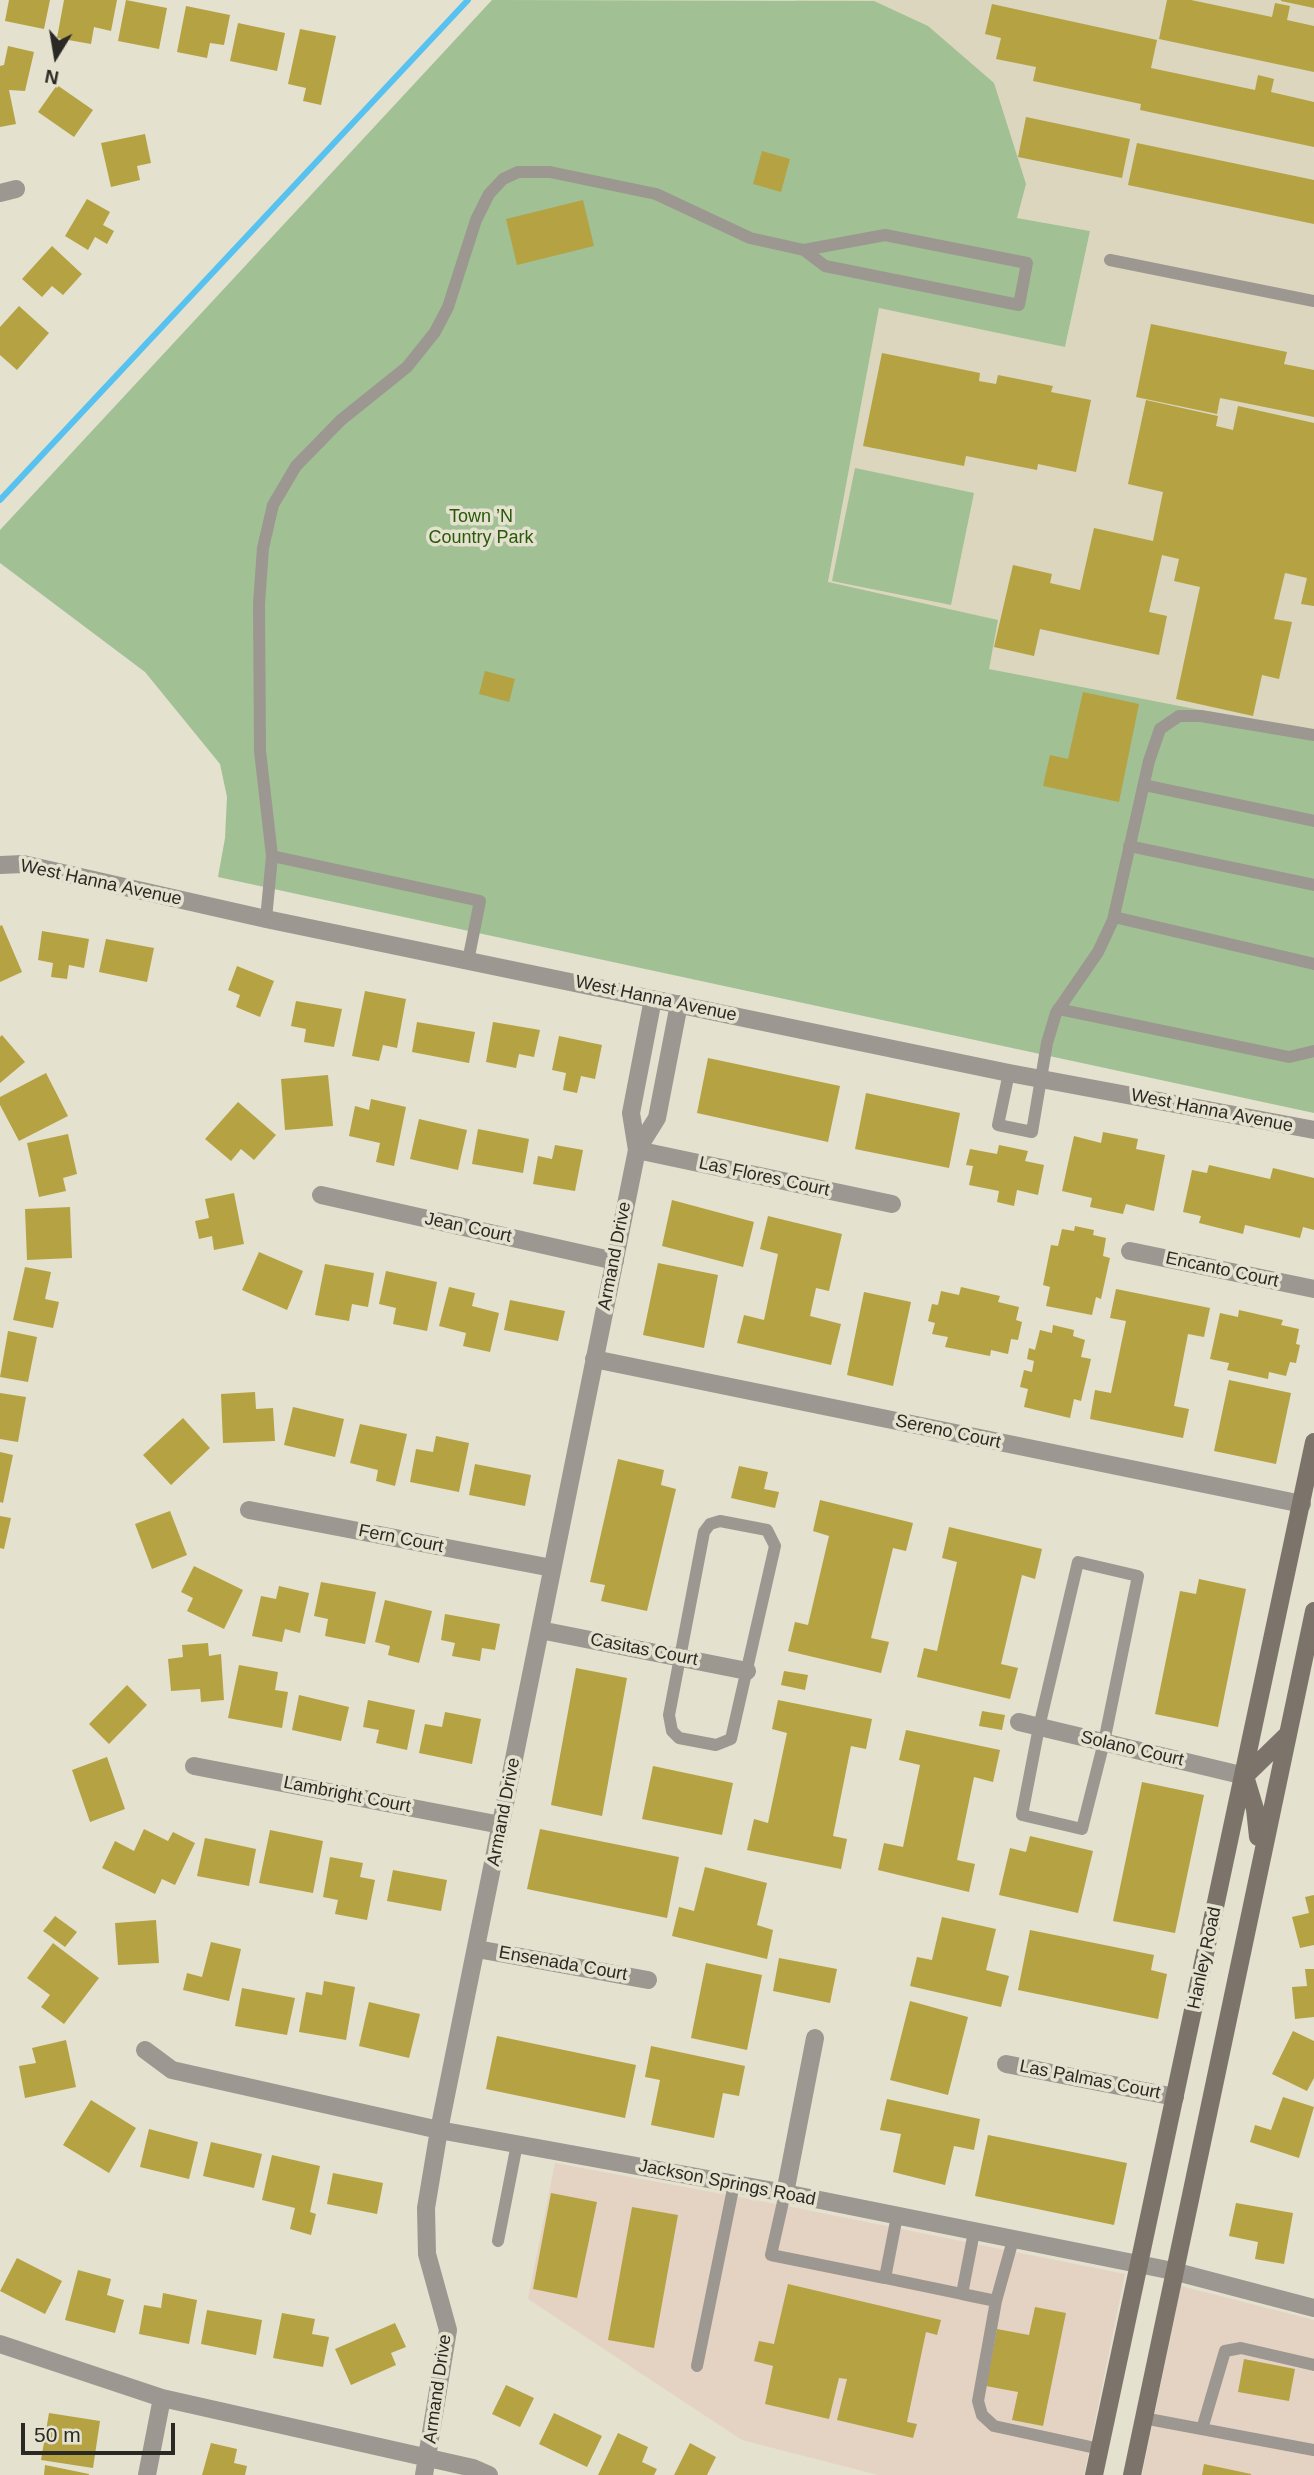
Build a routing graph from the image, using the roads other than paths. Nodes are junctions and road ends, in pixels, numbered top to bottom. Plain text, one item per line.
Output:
1 (804, 250) junction
2 (1110, 260) dead end
3 (1314, 301) edge
4 (1314, 735) edge
5 (1144, 785) junction
6 (1314, 821) edge
7 (1129, 846) junction
8 (271, 856) junction
9 (0, 865) edge
10 (1314, 885) edge
11 (1114, 917) junction
12 (266, 919) junction
13 (468, 961) junction
14 (1314, 964) edge
15 (653, 999) junction
16 (679, 1004) junction
17 (1058, 1009) junction
18 (1314, 1051) edge
19 (1009, 1073) junction
20 (1042, 1079) junction
21 (1314, 1129) edge
22 (637, 1150) junction
23 (321, 1195) dead end
24 (892, 1204) dead end
25 (1130, 1251) dead end
26 (615, 1261) junction
27 (1314, 1289) edge
28 (594, 1359) junction
29 (1314, 1441) edge
30 (1302, 1504) junction
31 (249, 1510) dead end
32 (552, 1569) junction
33 (1314, 1611) edge
34 (540, 1630) junction
35 (680, 1657) junction
36 (747, 1671) junction
37 (1019, 1722) dead end
38 (1039, 1727) junction
39 (1287, 1735) junction
40 (1104, 1742) junction
41 (194, 1766) dead end
42 (1245, 1776) junction
43 (501, 1825) junction
44 (1258, 1866) junction
45 (477, 1949) junction
46 (648, 1980) dead end
47 (815, 2038) dead end
48 (145, 2050) dead end
49 (1006, 2064) dead end
50 (1175, 2097) junction
51 (439, 2130) junction
52 (517, 2144) junction
53 (734, 2184) junction
54 (785, 2193) junction
55 (897, 2216) junction
56 (974, 2232) junction
57 (1013, 2240) junction
58 (498, 2241) dead end
59 (1138, 2265) junction
60 (1173, 2272) junction
61 (885, 2278) junction
62 (962, 2294) junction
63 (996, 2301) junction
64 (1314, 2308) edge
65 (0, 2344) edge
66 (1314, 2365) edge
67 (697, 2366) dead end
68 (162, 2398) junction
69 (1143, 2418) junction
70 (1202, 2429) junction
71 (1100, 2449) junction
72 (1314, 2450) edge
73 (426, 2467) edge
74 (147, 2475) edge
75 (489, 2475) edge
76 (1094, 2475) edge
77 (1132, 2475) edge

1 - 1 lane
1 - 8 lane
2 - 3 lane
4 - 5 lane
5 - 6 lane
5 - 7 lane
7 - 10 lane
7 - 11 lane
8 - 12 lane
8 - 13 lane
9 - 12 street, West Hanna Avenue
11 - 14 lane
11 - 17 lane
12 - 13 street, West Hanna Avenue
13 - 15 street, West Hanna Avenue
15 - 16 street, West Hanna Avenue
15 - 22 street, Armand Drive
16 - 19 street, West Hanna Avenue
16 - 22 street, Armand Drive
17 - 18 lane
17 - 20 lane
19 - 20 street, West Hanna Avenue
19 - 20 lane
20 - 21 street, West Hanna Avenue
22 - 24 street, Las Flores Court
22 - 26 street, Armand Drive
23 - 26 street, Jean Court
25 - 27 street, Encanto Court
26 - 28 street, Armand Drive
28 - 30 street, Sereno Court
28 - 32 street, Armand Drive
29 - 30 main road, Hanley Road
30 - 42 main road, Hanley Road
31 - 32 street, Fern Court
32 - 34 street, Armand Drive
33 - 39 main road, Hanley Road
34 - 35 street, Casitas Court
34 - 43 street, Armand Drive
35 - 36 street, Casitas Court
35 - 36 lane
35 - 36 lane
37 - 38 street, Solano Court
38 - 40 street, Solano Court
38 - 40 lane
38 - 40 lane
39 - 42 main road
39 - 44 main road, Hanley Road
40 - 42 street, Solano Court
41 - 43 street, Lambright Court
42 - 44 main road
42 - 50 main road, Hanley Road
43 - 45 street, Armand Drive
44 - 60 main road, Hanley Road
45 - 46 street, Ensenada Court
45 - 51 street, Armand Drive
47 - 54 street
48 - 51 street, Jackson Springs Road
49 - 50 street, Las Palmas Court
50 - 59 main road, Hanley Road
51 - 52 street, Jackson Springs Road
51 - 73 street, Armand Drive
52 - 53 street, Jackson Springs Road
52 - 58 lane
53 - 54 street, Jackson Springs Road
53 - 67 lane
54 - 55 street, Jackson Springs Road
54 - 61 lane
55 - 56 street, Jackson Springs Road
55 - 61 lane
56 - 57 street, Jackson Springs Road
56 - 62 lane
57 - 59 street, Jackson Springs Road
57 - 63 lane
59 - 60 street, Jackson Springs Road
59 - 71 main road, Hanley Road
60 - 64 street, Jackson Springs Road
60 - 69 main road, Hanley Road
61 - 62 lane
62 - 63 lane
63 - 71 lane
65 - 68 street
66 - 70 lane
68 - 73 street
68 - 74 street
69 - 70 lane
69 - 77 main road, Hanley Road
70 - 72 lane
71 - 76 main road, Hanley Road
73 - 75 street

